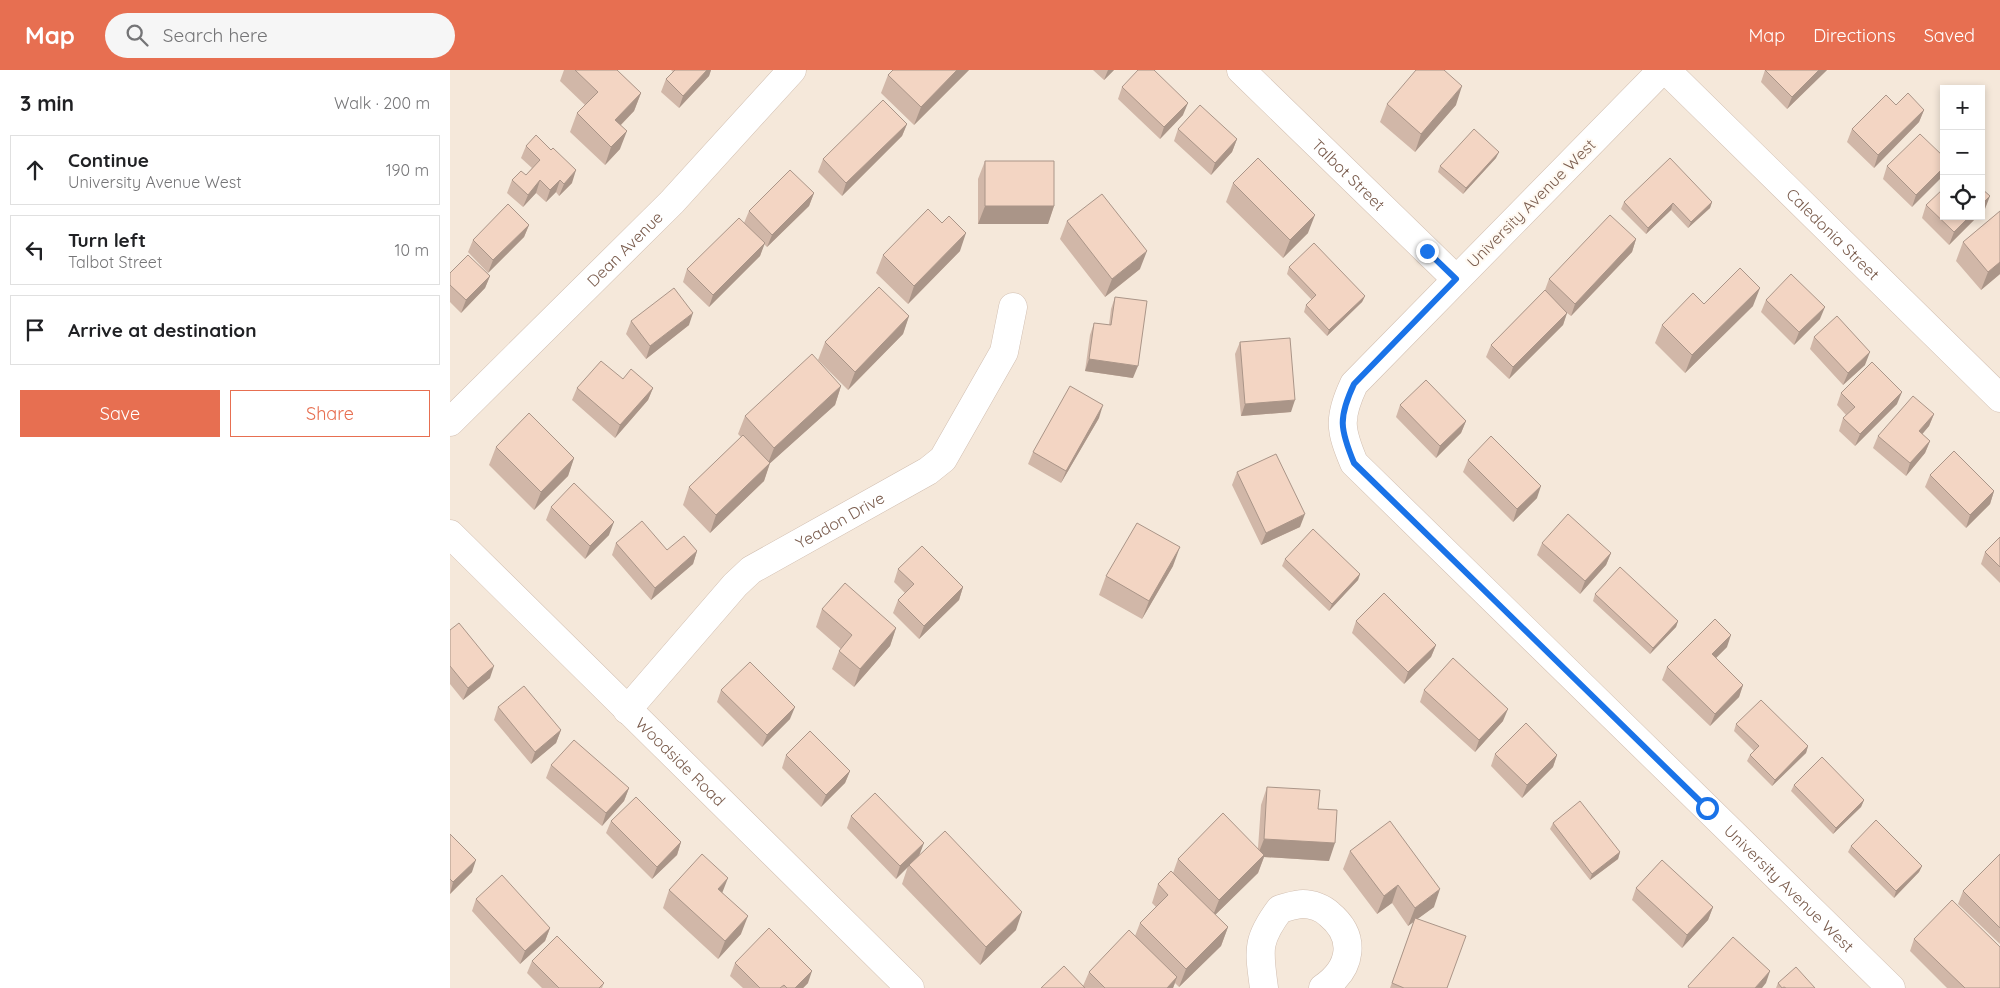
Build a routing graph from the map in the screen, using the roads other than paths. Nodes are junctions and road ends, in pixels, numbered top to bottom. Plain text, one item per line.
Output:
1 (792, 70) edge
2 (1241, 70) edge
3 (1662, 70) edge
4 (1666, 70) edge
5 (1456, 279) junction
6 (1013, 307) dead end
7 (2000, 398) edge
8 (450, 422) edge
9 (450, 534) edge
10 (627, 710) junction
11 (910, 988) edge
12 (1264, 988) edge
13 (1323, 988) edge
14 (1891, 988) edge

1 - 8 street, Dean Avenue
2 - 5 street, Talbot Street
3 - 5 street, University Avenue West
4 - 7 street, Caledonia Street
5 - 14 street, University Avenue West
6 - 10 street, Yeadon Drive
9 - 10 street, Woodside Road
10 - 11 street, Woodside Road
12 - 13 street

